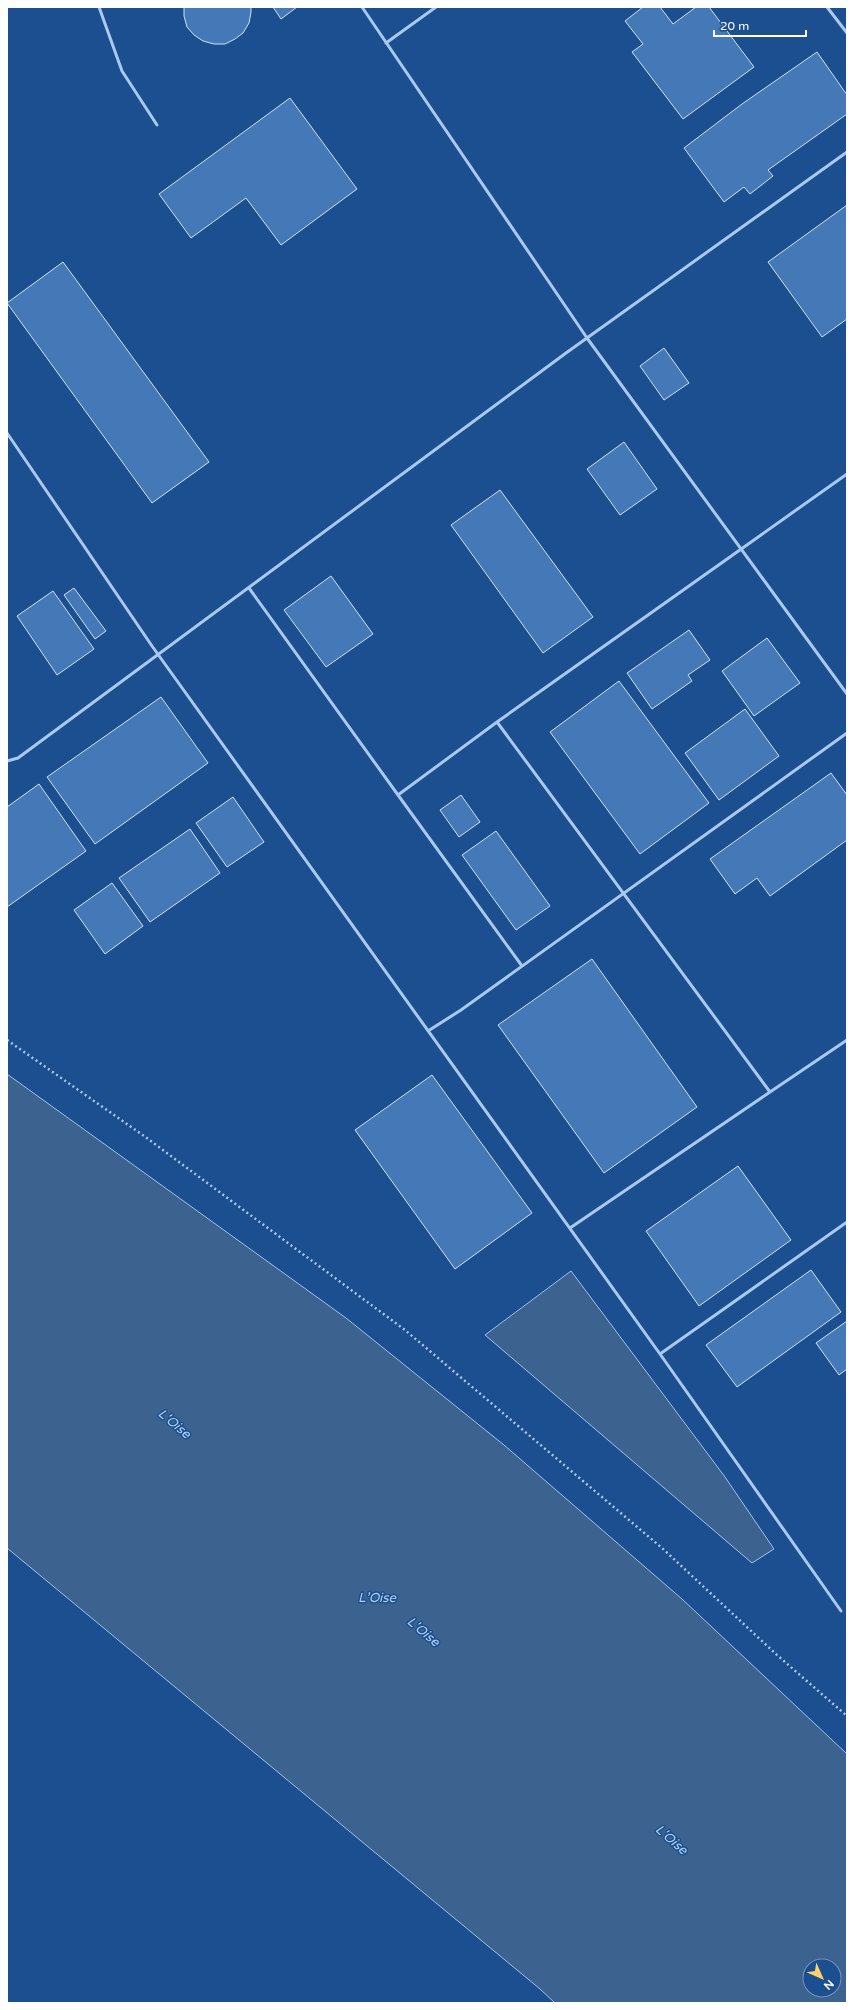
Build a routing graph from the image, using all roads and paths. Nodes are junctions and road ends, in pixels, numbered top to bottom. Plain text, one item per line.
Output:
1 (99, 7) edge
2 (362, 7) edge
3 (436, 7) edge
4 (827, 7) edge
5 (847, 33) edge
6 (386, 43) junction
7 (156, 125) dead end
8 (847, 152) edge
9 (587, 338) junction
10 (7, 433) edge
11 (847, 474) edge
12 (741, 549) junction
13 (249, 588) junction
14 (159, 656) junction
15 (847, 694) edge
16 (497, 722) junction
17 (847, 733) edge
18 (7, 761) edge
19 (398, 795) junction
20 (624, 894) junction
21 (522, 966) junction
22 (428, 1031) junction
23 (7, 1040) edge
24 (847, 1040) edge
25 (770, 1092) junction
26 (847, 1222) edge
27 (570, 1228) junction
28 (660, 1354) junction
29 (841, 1611) dead end
30 (847, 1716) edge

1 - 7 lane
2 - 6 lane
3 - 6 lane
4 - 5 lane
6 - 9 lane
8 - 9 lane
9 - 12 lane
9 - 13 lane
10 - 14 lane
11 - 12 lane
12 - 15 lane
12 - 16 lane
13 - 14 lane
13 - 19 lane
14 - 18 lane
14 - 22 lane
16 - 19 lane
16 - 20 lane
17 - 20 lane
19 - 21 lane
20 - 21 lane
20 - 25 lane
21 - 22 lane
22 - 27 lane
23 - 30 path
24 - 25 lane
25 - 27 lane
26 - 28 lane
27 - 28 lane
28 - 29 lane

